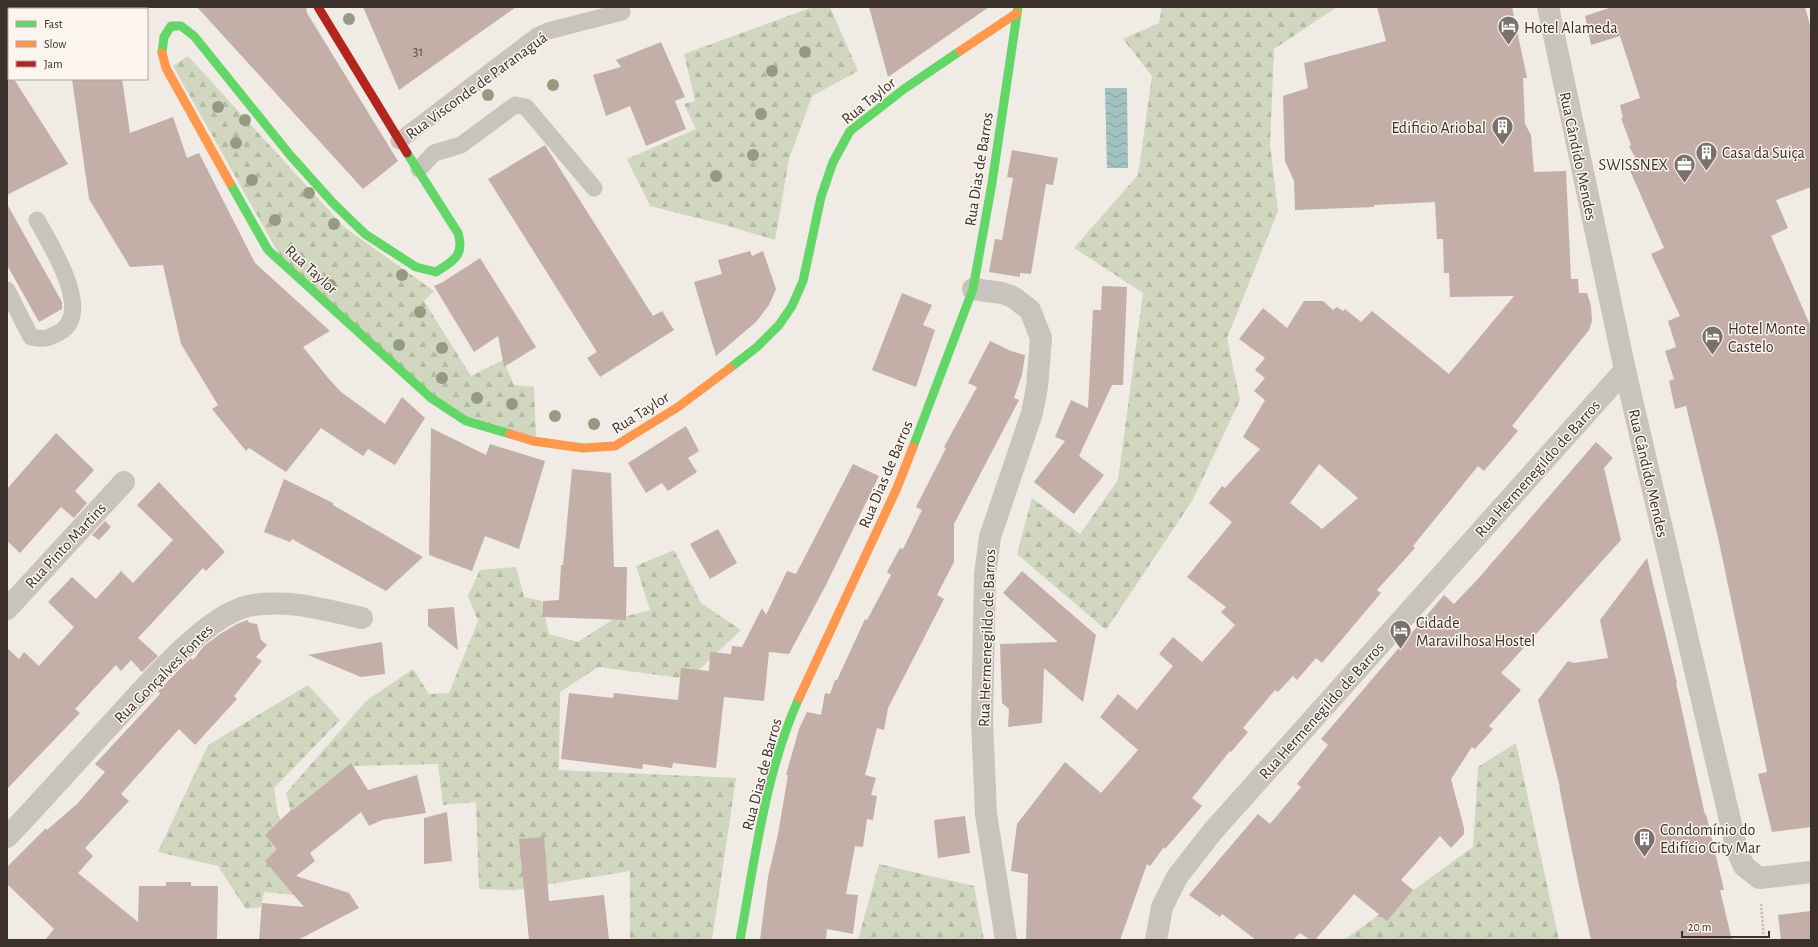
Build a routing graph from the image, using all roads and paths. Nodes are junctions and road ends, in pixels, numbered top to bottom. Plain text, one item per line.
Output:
1 (318, 7) edge
2 (1548, 7) edge
3 (1018, 10) edge
4 (622, 12) dead end
5 (399, 141) junction
6 (419, 169) junction
7 (594, 188) dead end
8 (37, 220) dead end
9 (973, 289) junction
10 (7, 290) edge
11 (1625, 370) junction
12 (124, 482) dead end
13 (7, 609) edge
14 (362, 618) dead end
15 (7, 837) edge
16 (1811, 872) edge
17 (1759, 878) junction
18 (740, 940) edge
19 (1006, 940) edge
20 (1156, 940) edge
21 (1764, 940) edge

1 - 5 street, Rua Taylor
2 - 11 street, Rua Cândido Mendes
3 - 6 street, Rua Taylor
3 - 9 street, Rua Dias de Barros
4 - 5 lane, Rua Visconde de Paranaguá
5 - 6 street, Rua Taylor
6 - 7 lane
8 - 10 lane
9 - 18 street, Rua Dias de Barros
9 - 19 street, Rua Hermenegildo de Barros
11 - 17 street, Rua Cândido Mendes
11 - 20 street, Rua Hermenegildo de Barros
12 - 13 street, Rua Pinto Martins
14 - 15 street, Rua Gonçalves Fontes
16 - 17 street
17 - 21 path

